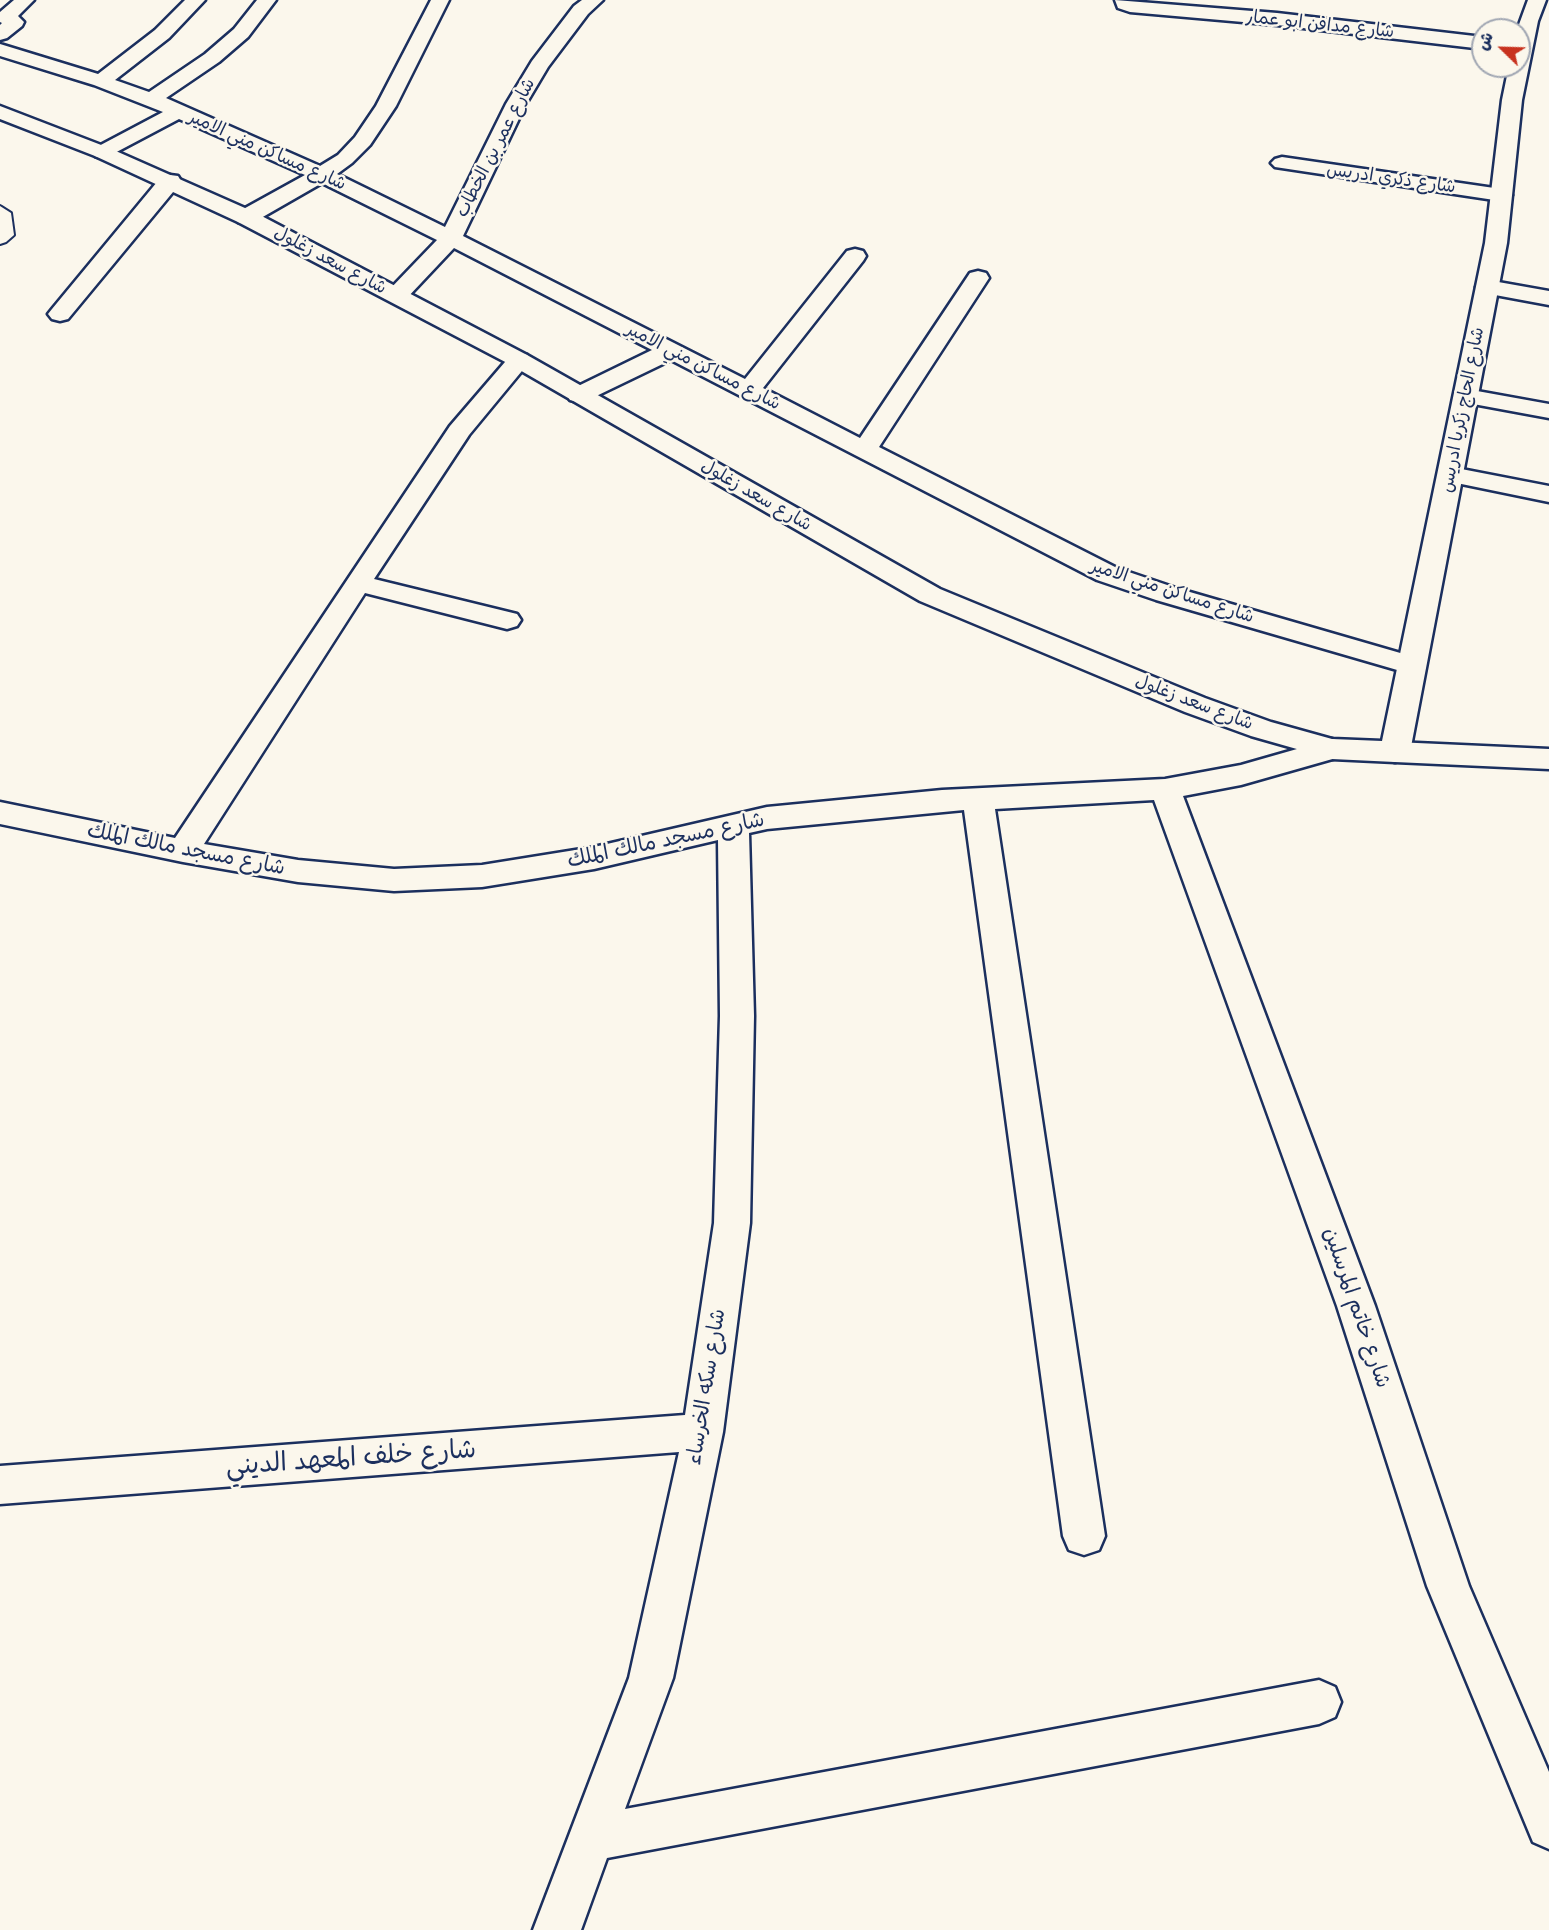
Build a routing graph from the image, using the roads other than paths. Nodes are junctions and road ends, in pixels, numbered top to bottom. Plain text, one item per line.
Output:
1 (25, 0) edge
2 (196, 0) edge
3 (267, 0) edge
4 (440, 0) edge
5 (594, 0) edge
6 (1124, 0) edge
7 (1537, 0) edge
8 (1531, 20) edge
9 (0, 34) edge
10 (1471, 42) edge
11 (0, 50) edge
12 (1516, 78) edge
13 (101, 81) junction
14 (150, 100) junction
15 (179, 111) junction
16 (0, 112) edge
17 (102, 152) junction
18 (1282, 163) dead end
19 (322, 175) junction
20 (170, 181) junction
21 (1501, 195) junction
22 (0, 211) edge
23 (246, 217) junction
24 (451, 238) junction
25 (0, 239) edge
26 (855, 256) dead end
27 (978, 278) dead end
28 (1487, 287) junction
29 (397, 296) junction
30 (1549, 298) edge
31 (60, 314) dead end
32 (672, 350) junction
33 (519, 360) junction
34 (749, 390) junction
35 (579, 395) junction
36 (1466, 396) junction
37 (1549, 411) edge
38 (864, 450) junction
39 (1451, 475) junction
40 (1549, 494) edge
41 (358, 583) junction
42 (507, 620) dead end
43 (1412, 665) junction
44 (1332, 748) junction
45 (1395, 752) junction
46 (1549, 759) edge
47 (1165, 789) junction
48 (978, 799) junction
49 (0, 813) edge
50 (733, 824) junction
51 (183, 851) junction
52 (703, 1432) junction
53 (0, 1485) edge
54 (1084, 1536) dead end
55 (1319, 1702) dead end
56 (1549, 1827) edge
57 (592, 1838) junction
58 (557, 1930) edge

1 - 9 street
2 - 13 street
3 - 14 street
4 - 19 street
5 - 24 street, شارع عمر بن الخطاب
6 - 10 street, شارع مدافن ابو عمار
7 - 8 street, شارع الحاج زكريا ادريس
11 - 13 street, شارع مساكن مني الامير
12 - 21 street, شارع الحاج زكريا ادريس
13 - 14 street, شارع مساكن مني الامير
14 - 15 street, شارع مساكن مني الامير
15 - 17 street
15 - 19 street, شارع مساكن مني الامير
16 - 17 street, شارع سعد زغلول
17 - 20 street, شارع سعد زغلول
18 - 21 street, شارع ذكري ادريس
19 - 23 street
19 - 24 street, شارع مساكن مني الامير
20 - 23 street, شارع سعد زغلول
20 - 31 street
21 - 28 street, شارع الحاج زكريا ادريس
22 - 25 lane
23 - 29 street, شارع سعد زغلول
24 - 29 street, شارع عمر بن الخطاب
24 - 32 street, شارع مساكن مني الامير
26 - 34 street
27 - 38 street
28 - 30 street
28 - 36 street, شارع الحاج زكريا ادريس
29 - 33 street, شارع سعد زغلول
32 - 34 street, شارع مساكن مني الامير
32 - 35 street
33 - 35 street, شارع سعد زغلول
33 - 41 street
34 - 38 street, شارع مساكن مني الامير
35 - 44 street, شارع سعد زغلول
36 - 37 street
36 - 39 street, شارع الحاج زكريا ادريس
38 - 43 street, شارع مساكن مني الامير
39 - 40 street
39 - 43 street, شارع الحاج زكريا ادريس
41 - 42 street
41 - 51 street
43 - 45 street, شارع الحاج زكريا ادريس
44 - 45 street, شارع سعد زغلول
44 - 47 street, شارع مسجد مالك الملك
45 - 46 street, شارع سعد زغلول
47 - 48 street, شارع مسجد مالك الملك
47 - 56 street, شارع خاتم المرسلين
48 - 50 street, شارع مسجد مالك الملك
48 - 54 street
49 - 51 street, شارع مسجد مالك الملك
50 - 51 street, شارع مسجد مالك الملك
50 - 52 street, شارع سكه الخرساء
52 - 53 street, شارع خلف المعهد الديني
52 - 57 street, شارع سكه الخرساء
55 - 57 street
57 - 58 street, شارع سكه الخرساء

